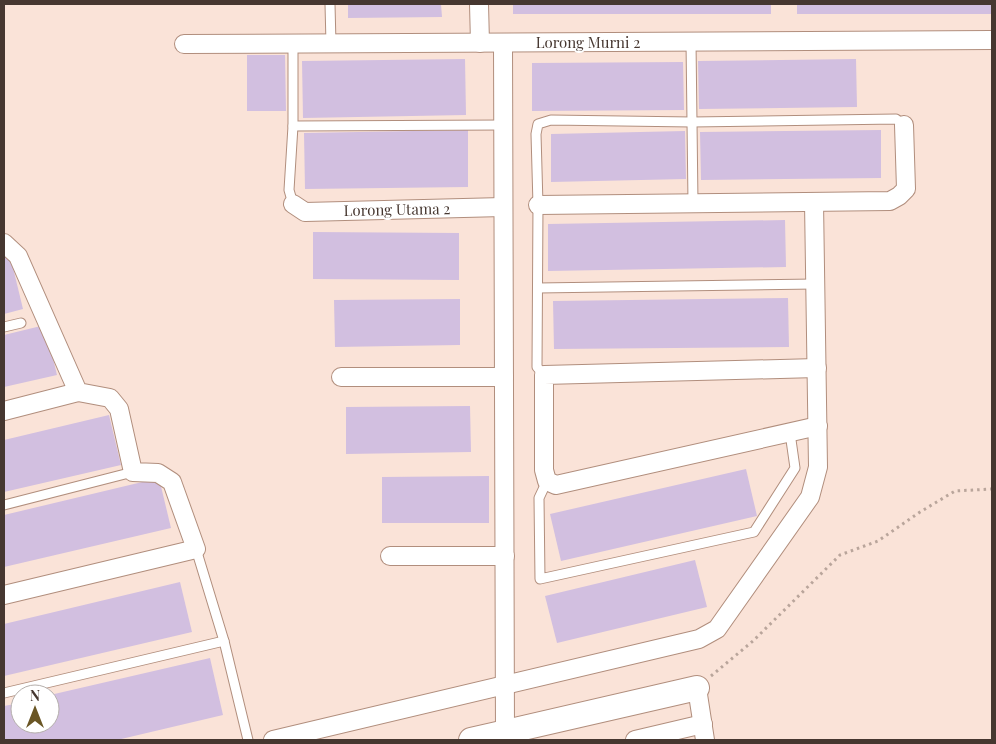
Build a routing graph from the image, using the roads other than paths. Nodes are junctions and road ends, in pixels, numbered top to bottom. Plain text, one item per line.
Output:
1 (330, 4) edge
2 (479, 4) edge
3 (992, 40) edge
4 (691, 42) junction
5 (480, 43) junction
6 (503, 43) junction
7 (184, 44) dead end
8 (293, 44) junction
9 (330, 44) junction
10 (692, 122) junction
11 (503, 125) junction
12 (904, 125) joint
13 (293, 126) junction
14 (814, 202) junction
15 (693, 203) junction
16 (293, 204) joint
17 (538, 205) junction
18 (503, 207) junction
19 (4, 243) edge
20 (815, 284) junction
21 (538, 288) junction
22 (21, 323) dead end
23 (4, 327) edge
24 (817, 368) junction
25 (544, 375) junction
26 (341, 377) dead end
27 (504, 377) junction
28 (78, 392) junction
29 (4, 412) edge
30 (818, 426) junction
31 (790, 433) junction
32 (133, 472) junction
33 (547, 481) junction
34 (4, 505) edge
35 (196, 550) junction
36 (390, 556) dead end
37 (505, 556) junction
38 (4, 595) edge
39 (224, 641) junction
40 (505, 685) junction
41 (697, 688) joint
42 (4, 693) edge
43 (506, 732) junction
44 (704, 732) edge
45 (248, 740) edge
46 (273, 740) edge
47 (471, 740) edge
48 (635, 740) edge

1 - 9 lane
2 - 5 street
3 - 4 street, Lorong Murni 2
4 - 6 street, Lorong Murni 2
4 - 10 lane
5 - 6 street, Lorong Murni 2
5 - 9 street, Lorong Murni 2
6 - 11 street
7 - 8 street, Lorong Murni 2
8 - 9 street, Lorong Murni 2
8 - 13 lane
10 - 12 lane
10 - 15 lane
10 - 17 lane
11 - 13 lane
11 - 18 street
12 - 14 street
13 - 16 lane
14 - 15 street
14 - 20 street
15 - 17 street
16 - 18 street, Lorong Utama 2
17 - 21 lane
18 - 27 street
19 - 28 street
20 - 21 lane
20 - 24 street
21 - 25 lane
22 - 23 lane
24 - 25 street
24 - 30 street
25 - 33 street
26 - 27 street
27 - 37 street
28 - 29 street
28 - 32 street
30 - 31 street
30 - 40 street
31 - 33 street
31 - 33 lane
32 - 34 lane
32 - 35 street
35 - 38 street
35 - 39 lane
36 - 37 street
37 - 40 street
39 - 42 lane
39 - 45 lane
40 - 43 street
40 - 46 street
41 - 43 street
41 - 44 street
43 - 47 street
44 - 48 street

